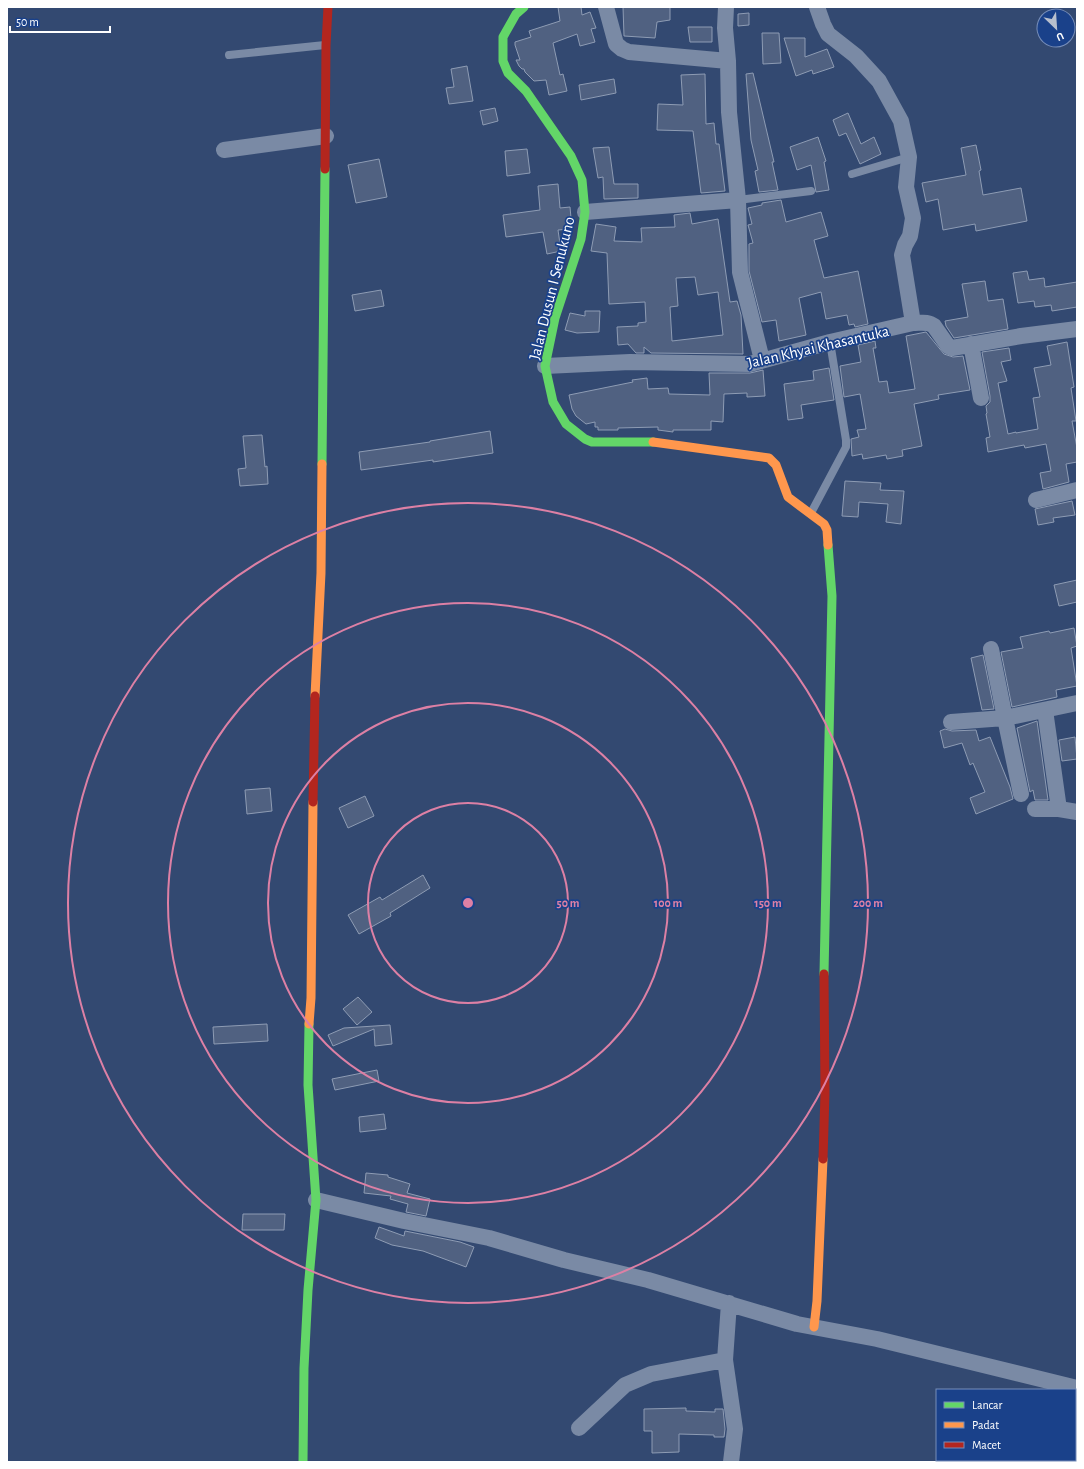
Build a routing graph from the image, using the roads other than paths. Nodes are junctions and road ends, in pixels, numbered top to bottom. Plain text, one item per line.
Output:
1 (328, 7) edge
2 (524, 7) edge
3 (606, 7) edge
4 (726, 7) edge
5 (817, 7) edge
6 (326, 45) junction
7 (229, 55) dead end
8 (728, 61) junction
9 (326, 136) junction
10 (224, 150) dead end
11 (909, 157) junction
12 (852, 174) dead end
13 (810, 191) dead end
14 (738, 200) junction
15 (585, 212) junction
16 (913, 324) junction
17 (1077, 328) edge
18 (830, 342) junction
19 (971, 344) junction
20 (762, 360) junction
21 (545, 366) junction
22 (981, 398) dead end
23 (1077, 490) edge
24 (1036, 500) dead end
25 (810, 514) junction
26 (991, 649) dead end
27 (1077, 703) edge
28 (1045, 710) junction
29 (1005, 718) junction
30 (952, 722) dead end
31 (1021, 794) dead end
32 (1035, 809) dead end
33 (1059, 809) junction
34 (1077, 812) edge
35 (316, 1200) junction
36 (730, 1304) junction
37 (814, 1327) junction
38 (725, 1360) junction
39 (1077, 1388) edge
40 (578, 1428) dead end
41 (303, 1462) edge
42 (731, 1462) edge

1 - 6 street
2 - 15 street, Jalan Dusun I Senukuno
3 - 8 street
4 - 8 street
5 - 11 street
6 - 7 lane
6 - 9 street
8 - 14 street
9 - 10 street
9 - 35 street
11 - 12 lane
11 - 16 street
13 - 14 lane
14 - 15 street
14 - 20 street
15 - 21 street, Jalan Dusun I Senukuno
16 - 18 street, Jalan Khyai Khasantuka
16 - 19 street, Jalan Khyai Khasantuka
17 - 19 street, Jalan Khyai Khasantuka
18 - 20 street, Jalan Khyai Khasantuka
18 - 25 lane
19 - 22 street
20 - 21 street, Jalan Khyai Khasantuka
21 - 25 street, Jalan Dusun I Senukuno
23 - 24 street
25 - 37 street, Jalan Dusun I Senukuno
26 - 29 street
27 - 28 street
28 - 29 street
28 - 33 street
29 - 30 street
29 - 31 street
32 - 33 street
33 - 34 street
35 - 36 street
35 - 41 street
36 - 37 street
36 - 38 street
37 - 39 street
38 - 40 street
38 - 42 street

